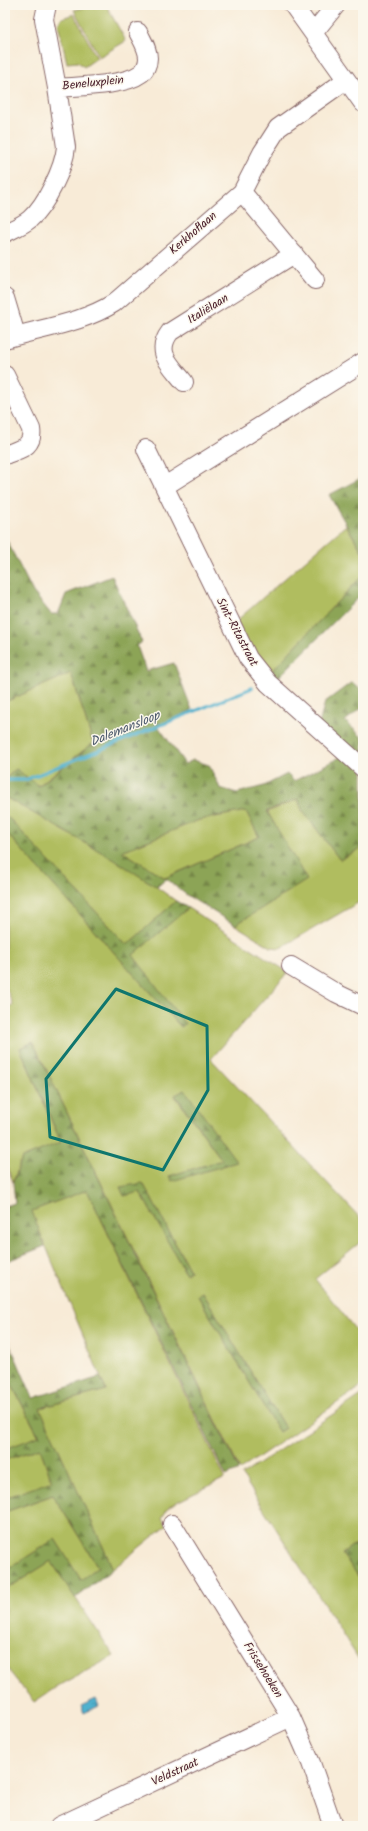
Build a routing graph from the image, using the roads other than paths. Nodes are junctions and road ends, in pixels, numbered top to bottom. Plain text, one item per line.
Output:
1 (47, 5) edge
2 (292, 5) edge
3 (336, 5) edge
4 (138, 32) dead end
5 (314, 32) junction
6 (346, 80) junction
7 (57, 88) junction
8 (363, 103) edge
9 (242, 192) junction
10 (5, 232) edge
11 (294, 254) junction
12 (315, 280) dead end
13 (5, 298) edge
14 (10, 337) edge
15 (363, 362) edge
16 (5, 375) edge
17 (184, 382) dead end
18 (146, 449) dead end
19 (5, 455) edge
20 (165, 486) junction
21 (363, 768) edge
22 (291, 966) dead end
23 (363, 1006) edge
24 (172, 1524) dead end
25 (292, 1717) junction
26 (58, 1826) edge
27 (333, 1826) edge

1 - 7 street, Beneluxplein
2 - 5 street
3 - 5 street
4 - 7 street, Beneluxplein
5 - 6 street
6 - 8 street
6 - 9 street, Kerkhoflaan
7 - 10 street
9 - 11 street
9 - 14 street, Kerkhoflaan
11 - 12 street
11 - 17 street, Italiëlaan
13 - 14 street
15 - 20 street
16 - 19 street
18 - 20 street, Sint-Ritastraat
20 - 21 street, Sint-Ritastraat
22 - 23 street
24 - 25 street, Frissehoeken
25 - 26 street, Veldstraat
25 - 27 street, Frissehoeken

